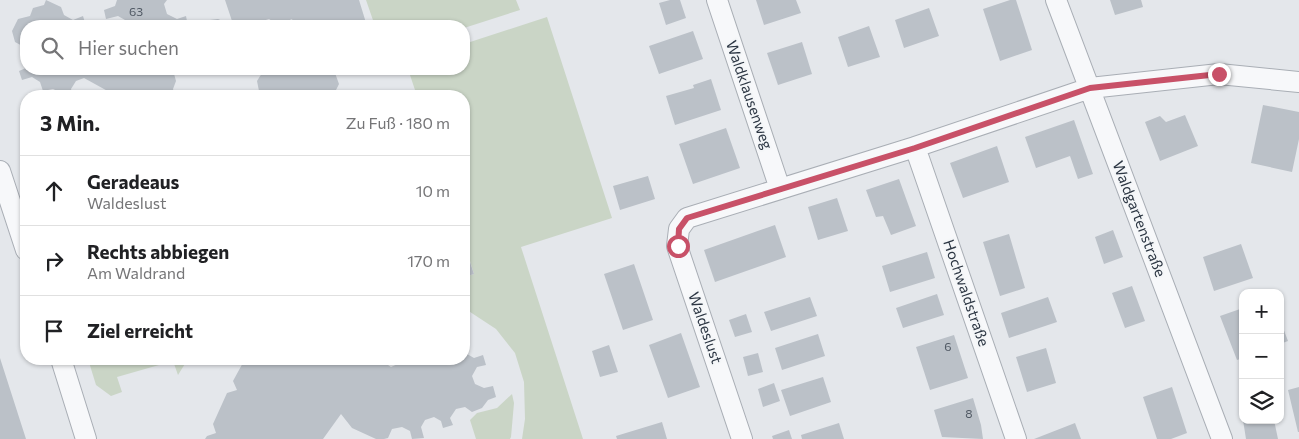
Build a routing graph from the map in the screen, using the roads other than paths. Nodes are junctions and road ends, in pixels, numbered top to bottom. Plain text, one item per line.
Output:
1 (717, 0) edge
2 (1056, 0) edge
3 (1299, 82) edge
4 (1090, 88) junction
5 (915, 148) junction
6 (0, 171) edge
7 (780, 189) junction
8 (20, 232) edge
9 (63, 365) edge
10 (86, 439) edge
11 (742, 439) edge
12 (1016, 439) edge
13 (1222, 439) edge

1 - 7 street, Waldklausenweg
2 - 4 street, Waldgartenstraße
3 - 4 street
4 - 5 street
4 - 13 street, Waldgartenstraße
5 - 7 street
5 - 12 street, Hochwaldstraße
6 - 8 street
7 - 11 street, Waldeslust
9 - 10 street

